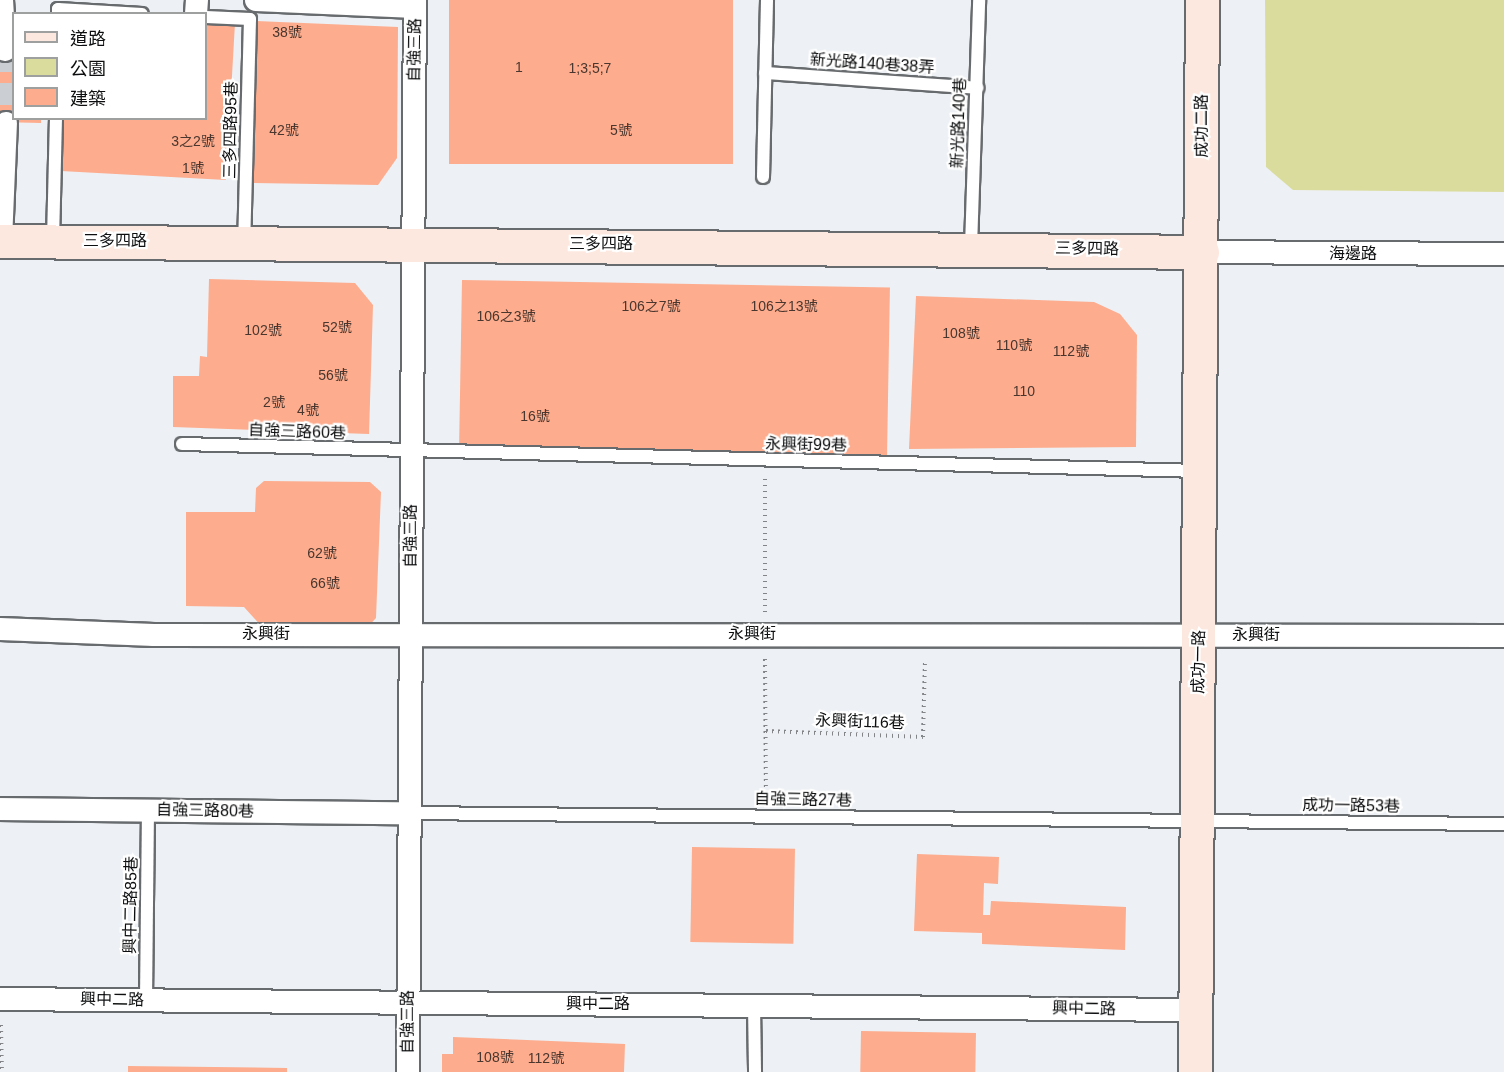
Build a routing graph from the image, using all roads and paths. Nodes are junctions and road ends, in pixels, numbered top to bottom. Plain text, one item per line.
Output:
1 (2, 0) edge
2 (767, 0) edge
3 (980, 0) edge
4 (1202, 0) edge
5 (415, 4) edge
6 (253, 10) edge
7 (58, 11) edge
8 (86, 12) edge
9 (207, 17) edge
10 (5, 50) dead end
11 (765, 73) junction
12 (977, 88) junction
13 (56, 120) edge
14 (6, 123) dead end
15 (763, 177) dead end
16 (1, 240) edge
17 (53, 241) junction
18 (244, 241) junction
19 (412, 244) junction
20 (971, 247) junction
21 (1202, 252) junction
22 (1504, 254) edge
23 (182, 444) dead end
24 (411, 452) junction
25 (1201, 471) junction
26 (0, 629) edge
27 (410, 633) junction
28 (926, 634) junction
29 (1199, 635) junction
30 (1504, 636) edge
31 (766, 731) dead end
32 (0, 809) edge
33 (148, 810) junction
34 (409, 813) junction
35 (1197, 821) junction
36 (1504, 824) edge
37 (0, 999) edge
38 (146, 1000) junction
39 (409, 1002) junction
40 (754, 1006) junction
41 (1196, 1010) junction
42 (1, 1017) edge
43 (2, 1072) edge
44 (408, 1072) edge
45 (755, 1072) edge
46 (1195, 1072) edge

1 - 10 street
2 - 11 lane
3 - 12 lane, 新光路140巷
4 - 21 street, 成功二路
5 - 6 street
5 - 19 street, 自強三路
6 - 9 lane
6 - 18 lane, 三多四路95巷
7 - 8 lane
11 - 12 lane, 新光路140巷38弄
11 - 15 lane
12 - 20 lane, 新光路140巷
13 - 17 lane
14 - 16 street
16 - 17 street, 三多四路
17 - 18 street, 三多四路
18 - 19 street, 三多四路
19 - 20 street, 三多四路
19 - 24 street, 自強三路
20 - 21 street, 三多四路
21 - 22 street, 海邊路
21 - 25 street, 成功一路
23 - 24 lane, 自強三路60巷
24 - 25 lane, 永興街99巷
24 - 27 street, 自強三路
25 - 29 street, 成功一路
26 - 27 street, 永興街
27 - 28 street, 永興街
27 - 34 street, 自強三路
28 - 29 street, 永興街
28 - 31 path, 永興街116巷
29 - 30 street, 永興街
29 - 35 street, 成功一路
32 - 33 street, 自強三路80巷
33 - 34 street, 自強三路80巷
33 - 38 lane, 興中二路85巷
34 - 35 lane, 自強三路27巷
34 - 39 street, 自強三路
35 - 36 lane, 成功一路53巷
35 - 41 street, 成功一路
37 - 38 street, 興中二路
38 - 39 street, 興中二路
39 - 40 street, 興中二路
39 - 44 street, 自強三路
40 - 41 street, 興中二路
40 - 45 lane
41 - 46 street, 成功一路
42 - 43 path

